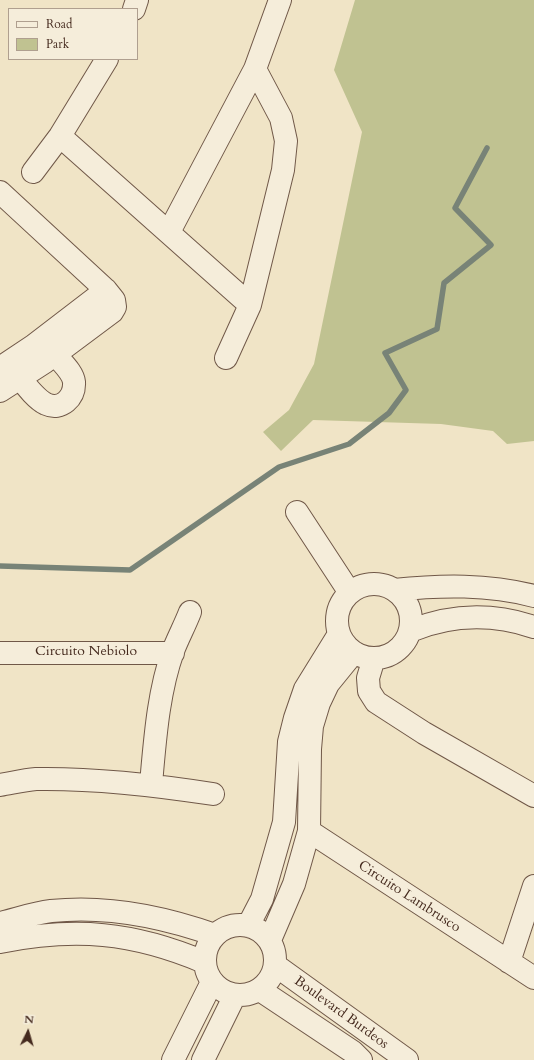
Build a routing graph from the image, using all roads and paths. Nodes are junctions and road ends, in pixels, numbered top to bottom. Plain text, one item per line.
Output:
1 (280, 0) edge
2 (106, 60) edge
3 (255, 69) junction
4 (60, 136) junction
5 (33, 172) dead end
6 (1, 195) edge
7 (169, 232) junction
8 (250, 305) junction
9 (45, 354) junction
10 (226, 358) dead end
11 (0, 368) edge
12 (20, 378) junction
13 (0, 391) edge
14 (298, 512) dead end
15 (394, 590) junction
16 (350, 593) junction
17 (534, 596) edge
18 (190, 612) dead end
19 (534, 627) edge
20 (410, 631) junction
21 (339, 634) junction
22 (0, 653) edge
23 (173, 653) junction
24 (364, 655) junction
25 (151, 784) junction
26 (0, 785) edge
27 (213, 794) dead end
28 (534, 796) edge
29 (309, 831) junction
30 (534, 886) edge
31 (0, 923) edge
32 (248, 926) junction
33 (216, 935) junction
34 (270, 940) junction
35 (0, 942) edge
36 (204, 962) junction
37 (509, 962) junction
38 (275, 965) junction
39 (534, 978) edge
40 (212, 982) junction
41 (260, 990) junction
42 (236, 995) junction
43 (173, 1060) edge
44 (202, 1060) edge
45 (361, 1060) edge
46 (407, 1060) edge

1 - 3 street
2 - 4 street
3 - 7 street
3 - 8 street
4 - 5 street
4 - 7 street
6 - 9 street
7 - 8 street
8 - 10 street
9 - 11 street
9 - 12 street
9 - 12 street
12 - 13 street
14 - 16 street
15 - 16 street
15 - 17 street
15 - 20 street
16 - 21 street
18 - 23 street
19 - 20 street
20 - 24 street
21 - 24 street
21 - 32 street
22 - 23 street, Circuito Nebiolo
23 - 25 street
24 - 28 street
24 - 29 street
25 - 26 street
25 - 27 street
29 - 34 street
29 - 37 street, Circuito Lambrusco
30 - 37 street
31 - 33 street
32 - 33 street
32 - 34 street
33 - 36 street
34 - 38 street
35 - 36 street
36 - 40 street
37 - 39 street, Circuito Lambrusco
38 - 41 street
38 - 46 street, Boulevard Burdeos
40 - 42 street
40 - 43 street
41 - 42 street
41 - 45 street, Boulevard Burdeos
42 - 44 street

